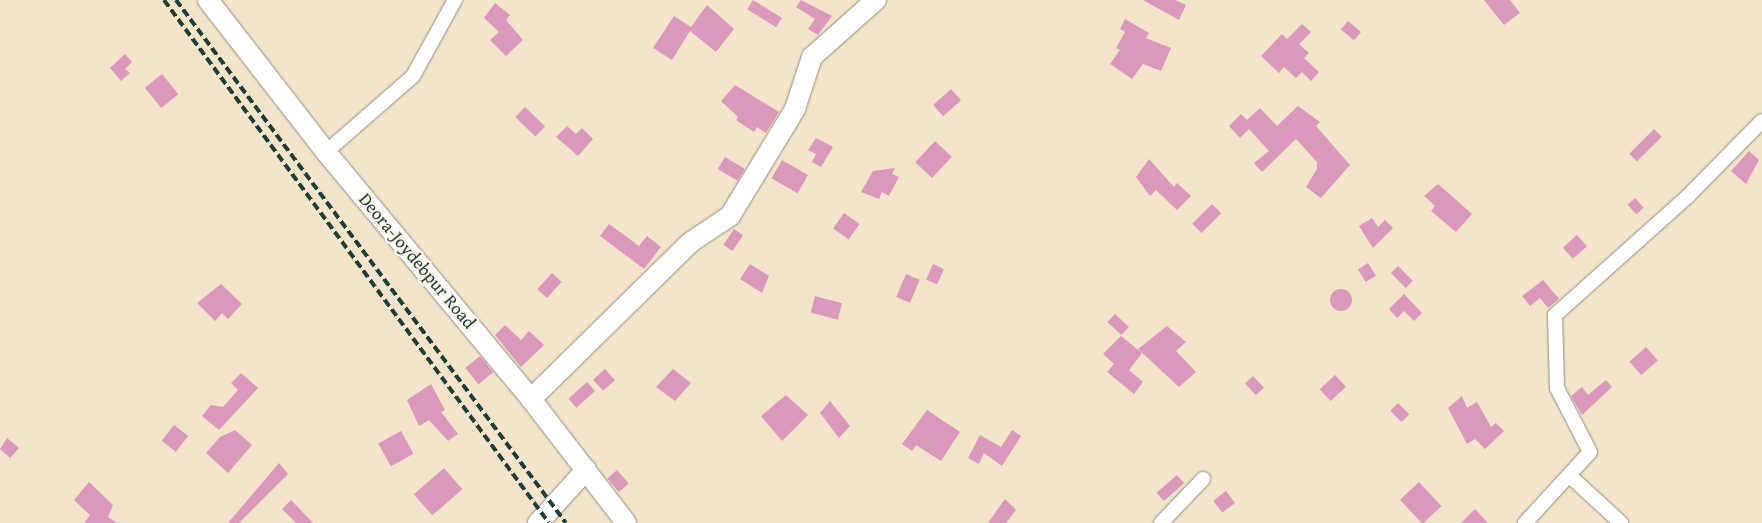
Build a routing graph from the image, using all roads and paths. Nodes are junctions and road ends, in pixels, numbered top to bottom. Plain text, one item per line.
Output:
1 (208, 0) edge
2 (454, 0) edge
3 (876, 0) edge
4 (1762, 121) edge
5 (326, 152) junction
6 (531, 399) junction
7 (586, 470) junction
8 (1571, 477) junction
9 (1203, 479) dead end
10 (538, 523) edge
11 (626, 523) edge
12 (1161, 523) edge
13 (1525, 523) edge
14 (1621, 523) edge

1 - 5 street, Deora-Joydebpur Road
2 - 5 street
3 - 6 street
4 - 8 street
5 - 6 street, Deora-Joydebpur Road
6 - 7 street, Deora-Joydebpur Road
7 - 10 street
7 - 11 street, Deora-Joydebpur Road
8 - 13 street
8 - 14 street
9 - 12 street

